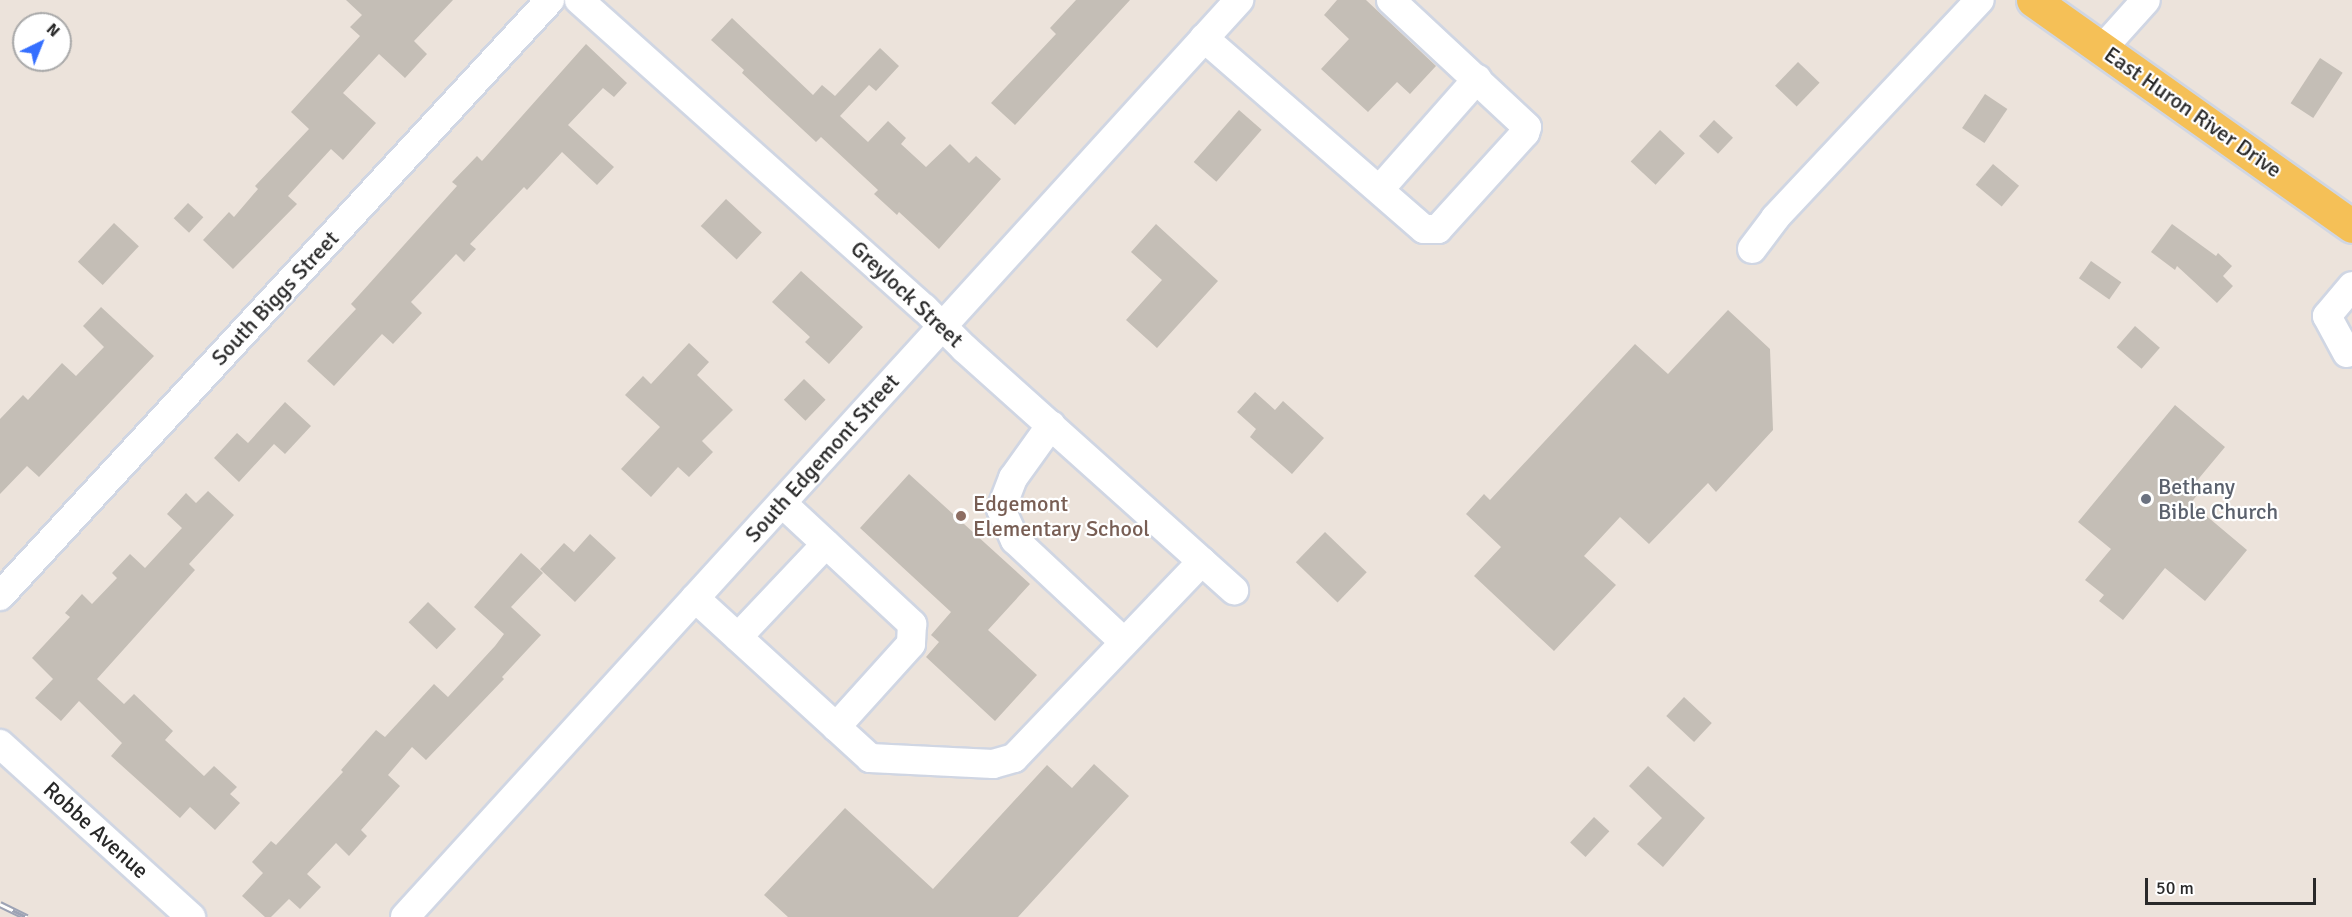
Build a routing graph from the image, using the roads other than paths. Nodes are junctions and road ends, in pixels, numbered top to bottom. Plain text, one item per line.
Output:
1 (550, 0) edge
2 (579, 0) edge
3 (1239, 0) edge
4 (1391, 0) edge
5 (1980, 0) edge
6 (2032, 0) edge
7 (2146, 0) edge
8 (1204, 38) junction
9 (2103, 48) junction
10 (1477, 79) junction
11 (1380, 189) junction
12 (2352, 226) edge
13 (1752, 249) dead end
14 (2352, 286) edge
15 (943, 326) junction
16 (2347, 353) dead end
17 (1051, 425) junction
18 (782, 503) junction
19 (826, 544) junction
20 (1202, 561) junction
21 (1234, 590) dead end
22 (0, 596) edge
23 (695, 598) junction
24 (738, 638) junction
25 (1124, 642) junction
26 (836, 727) junction
27 (0, 744) edge
28 (191, 917) edge
29 (405, 917) edge

1 - 22 street, South Biggs Street
2 - 15 street, Greylock Street
3 - 8 street, South Edgemont Street
4 - 10 street
5 - 13 street
6 - 9 main road, East Huron River Drive
7 - 9 street
8 - 11 street
8 - 15 street, South Edgemont Street
9 - 12 main road, East Huron River Drive
10 - 11 street
10 - 11 street
14 - 16 street
15 - 17 street, Greylock Street
15 - 18 street, South Edgemont Street
17 - 20 street, Greylock Street
17 - 25 street
18 - 19 street
18 - 23 street, South Edgemont Street
19 - 24 street
19 - 26 street
20 - 21 street, Greylock Street
20 - 25 street
23 - 24 street
23 - 29 street, South Edgemont Street
24 - 26 street
25 - 26 street
27 - 28 street, Robbe Avenue

